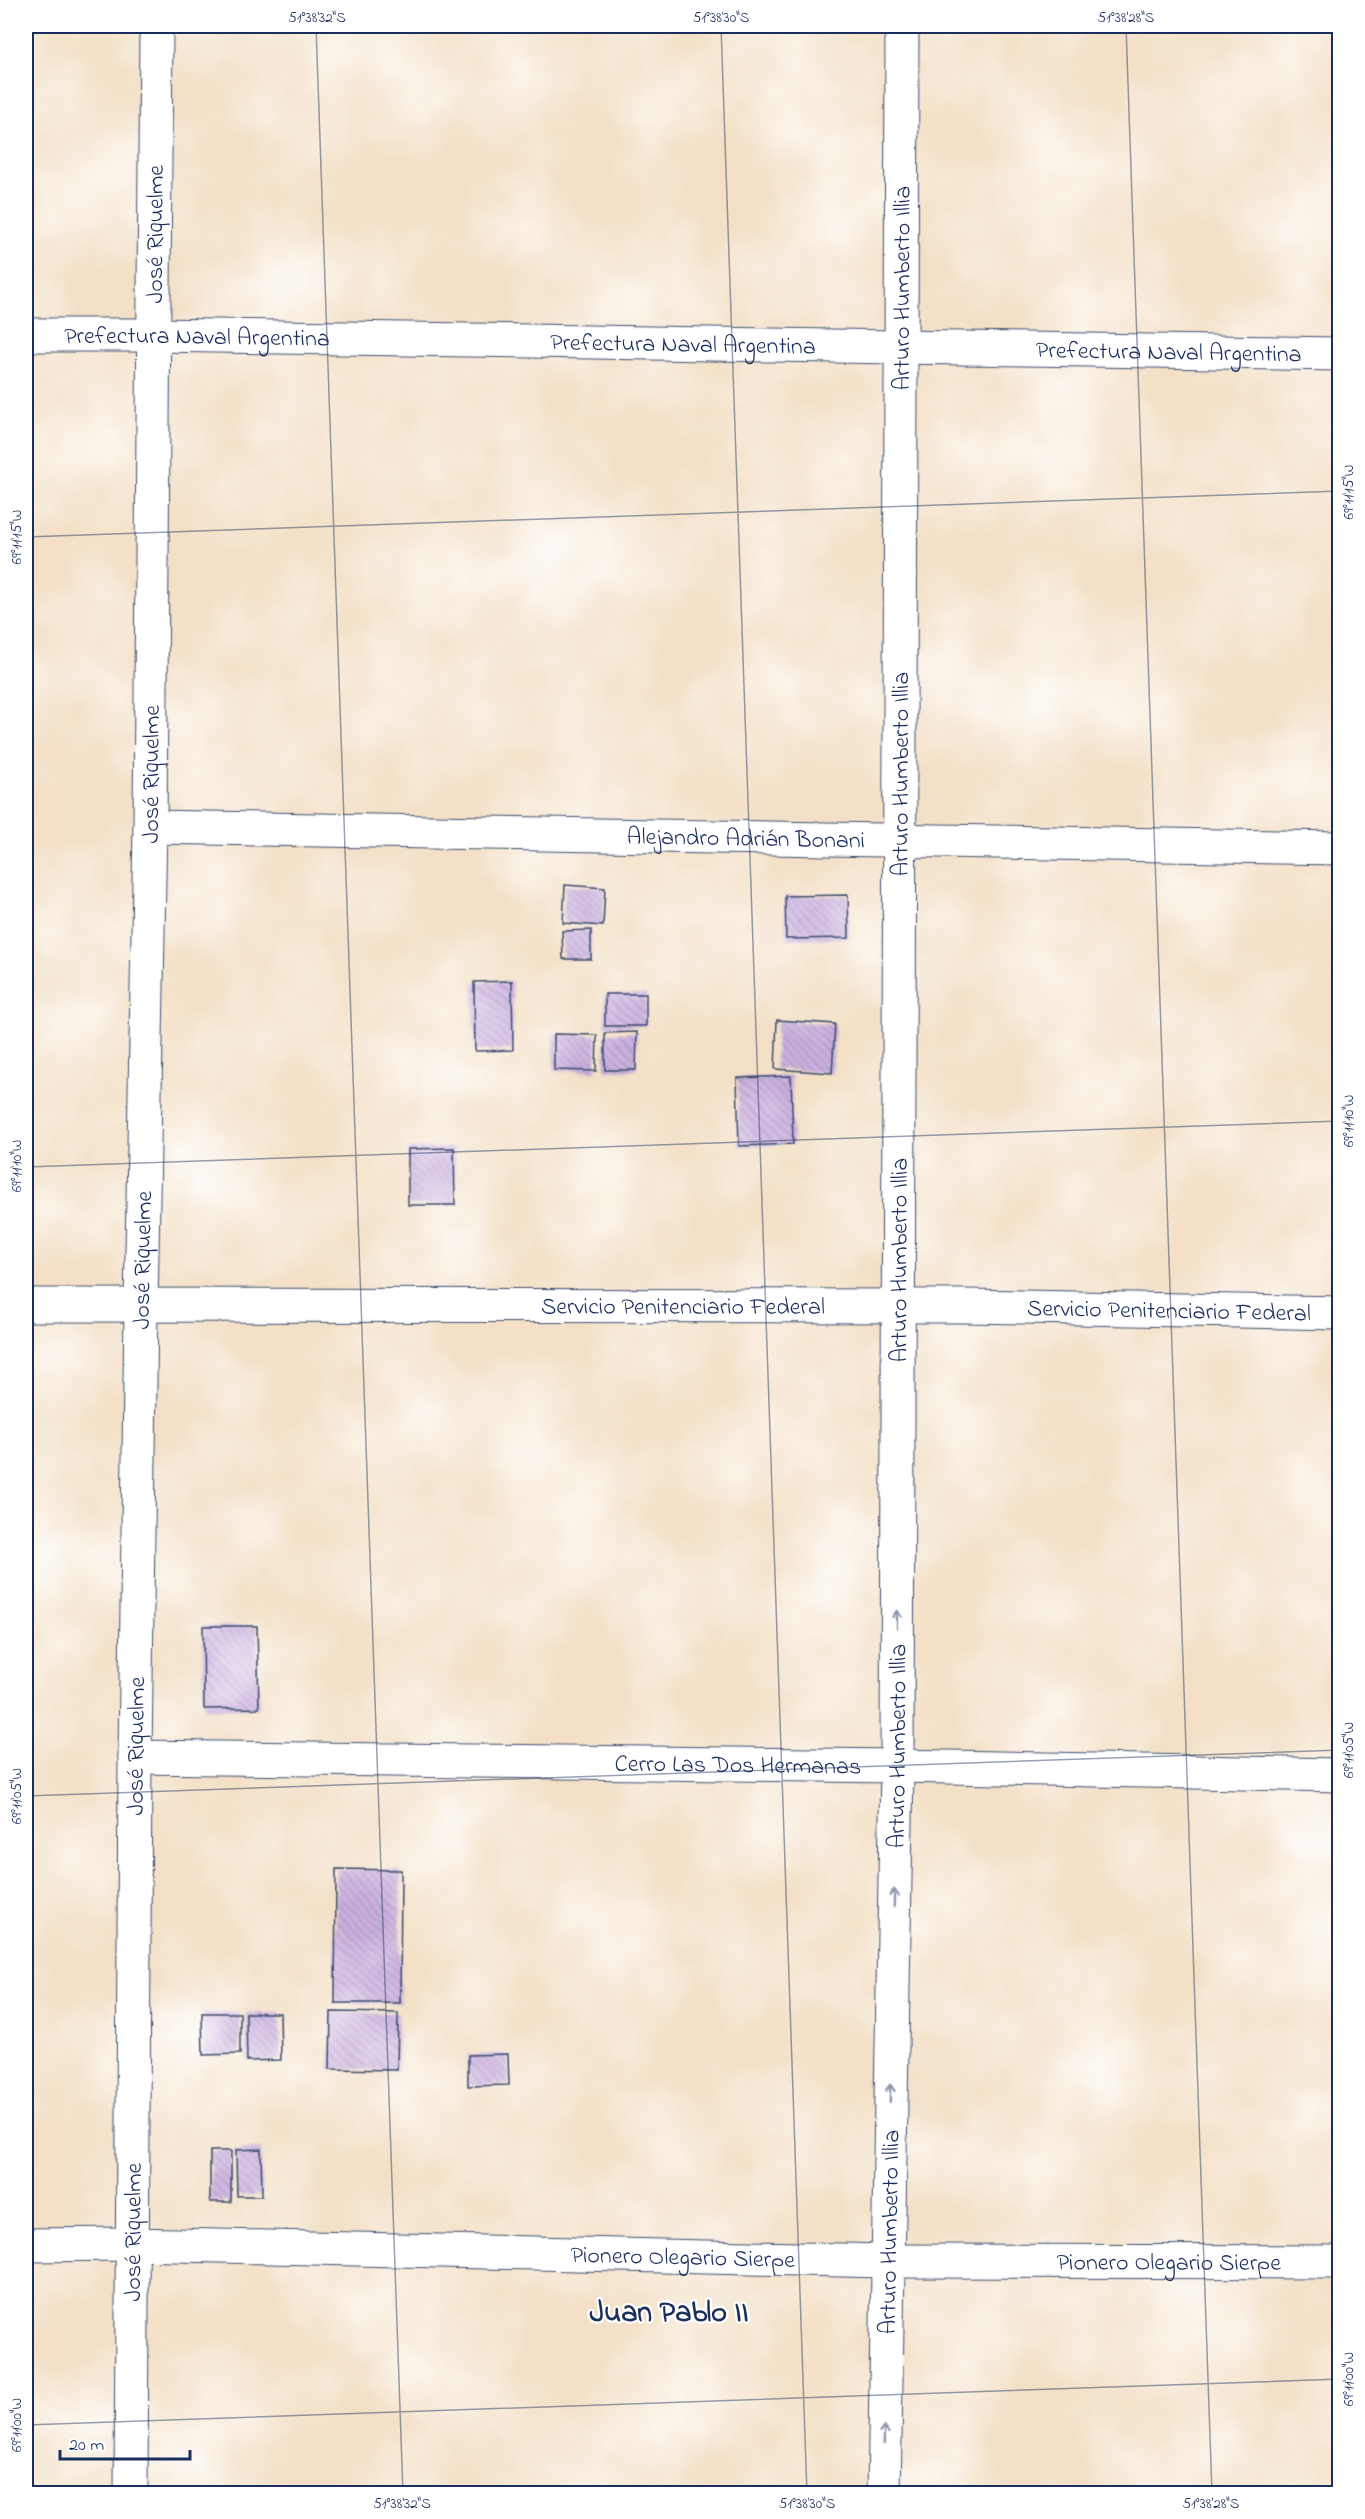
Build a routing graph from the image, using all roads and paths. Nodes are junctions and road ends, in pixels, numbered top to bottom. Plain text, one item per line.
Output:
1 (156, 26) edge
2 (902, 26) edge
3 (26, 335) edge
4 (154, 335) junction
5 (900, 348) junction
6 (1340, 354) edge
7 (150, 827) junction
8 (898, 839) junction
9 (1340, 848) edge
10 (26, 1305) edge
11 (141, 1306) junction
12 (897, 1307) junction
13 (1340, 1313) edge
14 (135, 1757) junction
15 (897, 1766) junction
16 (1340, 1775) edge
17 (131, 2244) junction
18 (26, 2245) edge
19 (886, 2260) junction
20 (1340, 2262) edge
21 (131, 2493) edge
22 (884, 2493) edge

1 - 4 street, José Riquelme
2 - 5 street, Arturo Humberto Illia
3 - 4 street, Prefectura Naval Argentina
4 - 5 street, Prefectura Naval Argentina
4 - 7 street, José Riquelme
5 - 6 street, Prefectura Naval Argentina
5 - 8 street, Arturo Humberto Illia
7 - 8 street, Alejandro Adrián Bonani
7 - 11 street, José Riquelme
8 - 9 street, Alejandro Adrián Bonani
8 - 12 street, Arturo Humberto Illia
10 - 11 street, Servicio Penitenciario Federal
11 - 12 street, Servicio Penitenciario Federal
11 - 14 street, José Riquelme
12 - 13 street, Servicio Penitenciario Federal
15 -> 12 street, Arturo Humberto Illia
14 - 15 street, Cerro Las Dos Hermanas
14 - 17 street, José Riquelme
15 - 16 street, Cerro Las Dos Hermanas
19 -> 15 street, Arturo Humberto Illia
17 - 18 street, Pionero Olegario Sierpe
17 - 19 street, Pionero Olegario Sierpe
17 - 21 street, José Riquelme
19 - 20 street, Pionero Olegario Sierpe
22 -> 19 street, Arturo Humberto Illia

